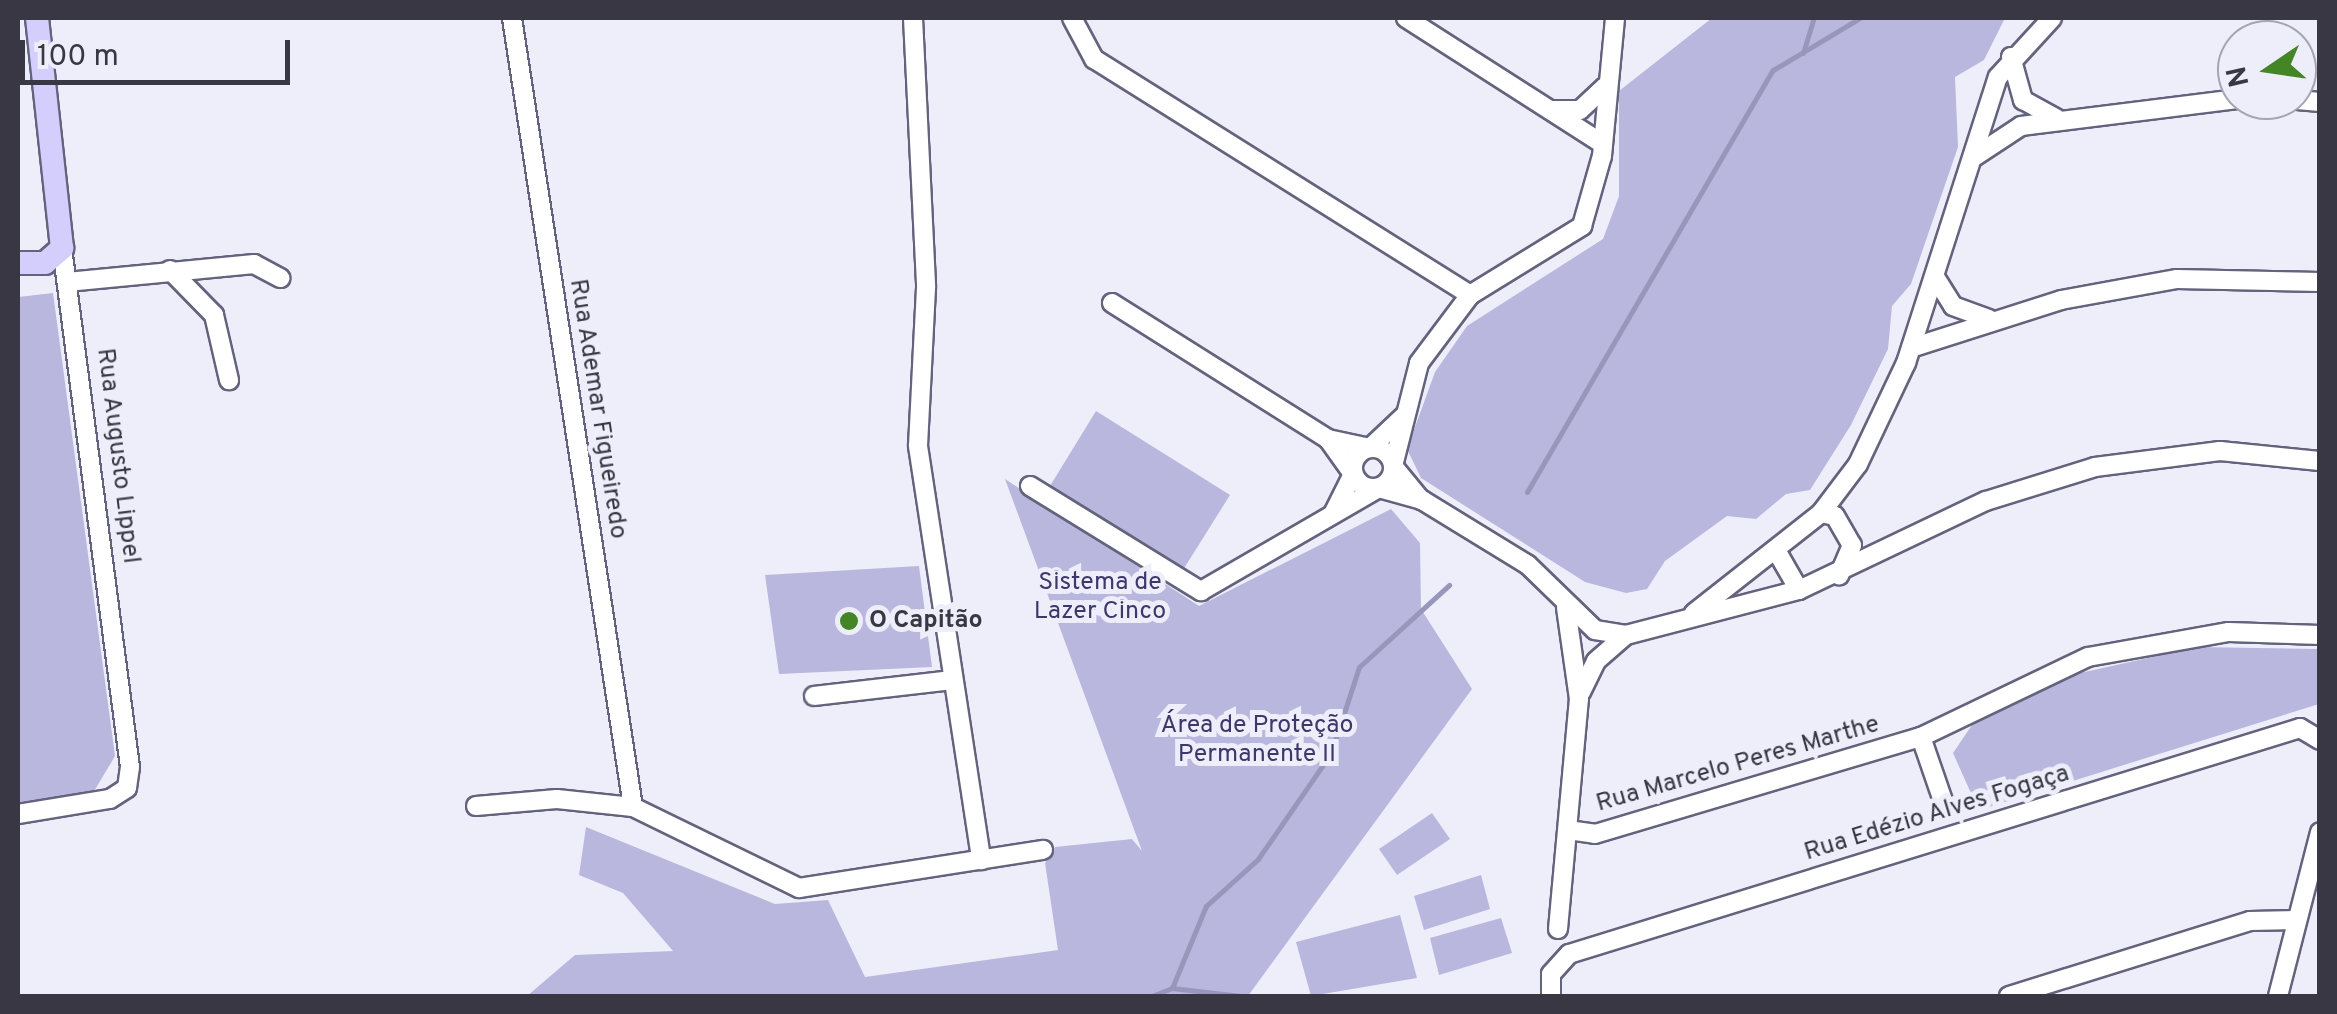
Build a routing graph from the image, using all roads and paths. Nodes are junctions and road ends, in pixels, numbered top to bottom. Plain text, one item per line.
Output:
1 (37, 18) edge
2 (512, 18) edge
3 (913, 18) edge
4 (1072, 18) edge
5 (1406, 18) edge
6 (1615, 18) edge
7 (2052, 18) edge
8 (2012, 57) junction
9 (1605, 87) junction
10 (2217, 101) edge
11 (1550, 110) junction
12 (2059, 119) junction
13 (1603, 144) junction
14 (1974, 158) junction
15 (62, 248) junction
16 (18, 263) edge
17 (170, 270) junction
18 (1935, 277) junction
19 (280, 278) dead end
20 (67, 282) junction
21 (2320, 282) edge
22 (1470, 295) junction
23 (1112, 303) dead end
24 (1990, 320) junction
25 (1911, 348) junction
26 (230, 380) dead end
27 (1404, 416) junction
28 (1328, 439) junction
29 (1370, 448) junction
30 (2320, 461) edge
31 (1393, 466) junction
32 (1353, 474) junction
33 (1030, 486) dead end
34 (1378, 488) junction
35 (1422, 500) junction
36 (1821, 513) junction
37 (1333, 514) junction
38 (1776, 550) junction
39 (1839, 575) junction
40 (1800, 590) junction
41 (1562, 598) junction
42 (1690, 616) junction
43 (1595, 630) junction
44 (1626, 635) junction
45 (2320, 635) edge
46 (1576, 642) junction
47 (952, 680) junction
48 (814, 696) dead end
49 (1580, 699) junction
50 (1921, 737) junction
51 (2319, 740) edge
52 (1943, 801) dead end
53 (476, 806) dead end
54 (634, 808) junction
55 (18, 814) edge
56 (1568, 830) junction
57 (2320, 832) edge
58 (1043, 850) dead end
59 (981, 860) junction
60 (2297, 920) junction
61 (1558, 929) dead end
62 (1550, 996) edge
63 (2009, 996) edge
64 (2278, 996) edge

1 - 15 main road, Rua Augusto Lippel
2 - 54 street, Rua Ademar Figueiredo
3 - 47 street
4 - 22 street
5 - 11 street
6 - 9 street
7 - 8 street
8 - 12 street
8 - 14 street
9 - 11 street
9 - 13 street
10 - 12 street
11 - 13 street
12 - 14 street
13 - 22 street
14 - 18 street
15 - 16 main road
15 - 20 street, Rua Augusto Lippel
17 - 19 street
17 - 20 street
17 - 26 street
18 - 24 street
18 - 25 street
20 - 55 street, Rua Augusto Lippel
21 - 24 street
22 - 27 street
23 - 28 street
24 - 25 street
25 - 36 street
27 - 29 street
27 - 31 street
28 - 29 street
28 - 32 street
29 - 31 street
29 - 32 street
30 - 39 street
31 - 34 street
31 - 35 street
32 - 34 street
32 - 37 street
33 - 37 street
34 - 35 street
34 - 37 street
35 - 41 street
36 - 38 street
36 - 39 street
38 - 40 street
38 - 42 street
39 - 40 street
40 - 42 street
41 - 43 street
41 - 46 street
42 - 44 street
43 - 44 street
43 - 46 street
44 - 49 street
45 - 50 street, Rua Marcelo Peres Marthe
46 - 49 street
47 - 48 street
47 - 59 street
49 - 56 street
50 - 52 street
50 - 56 street, Rua Marcelo Peres Marthe
51 - 62 street, Rua Edézio Alves Fogaça
53 - 54 street
54 - 59 street
56 - 61 street
57 - 60 street
58 - 59 street
60 - 63 street
60 - 64 street

